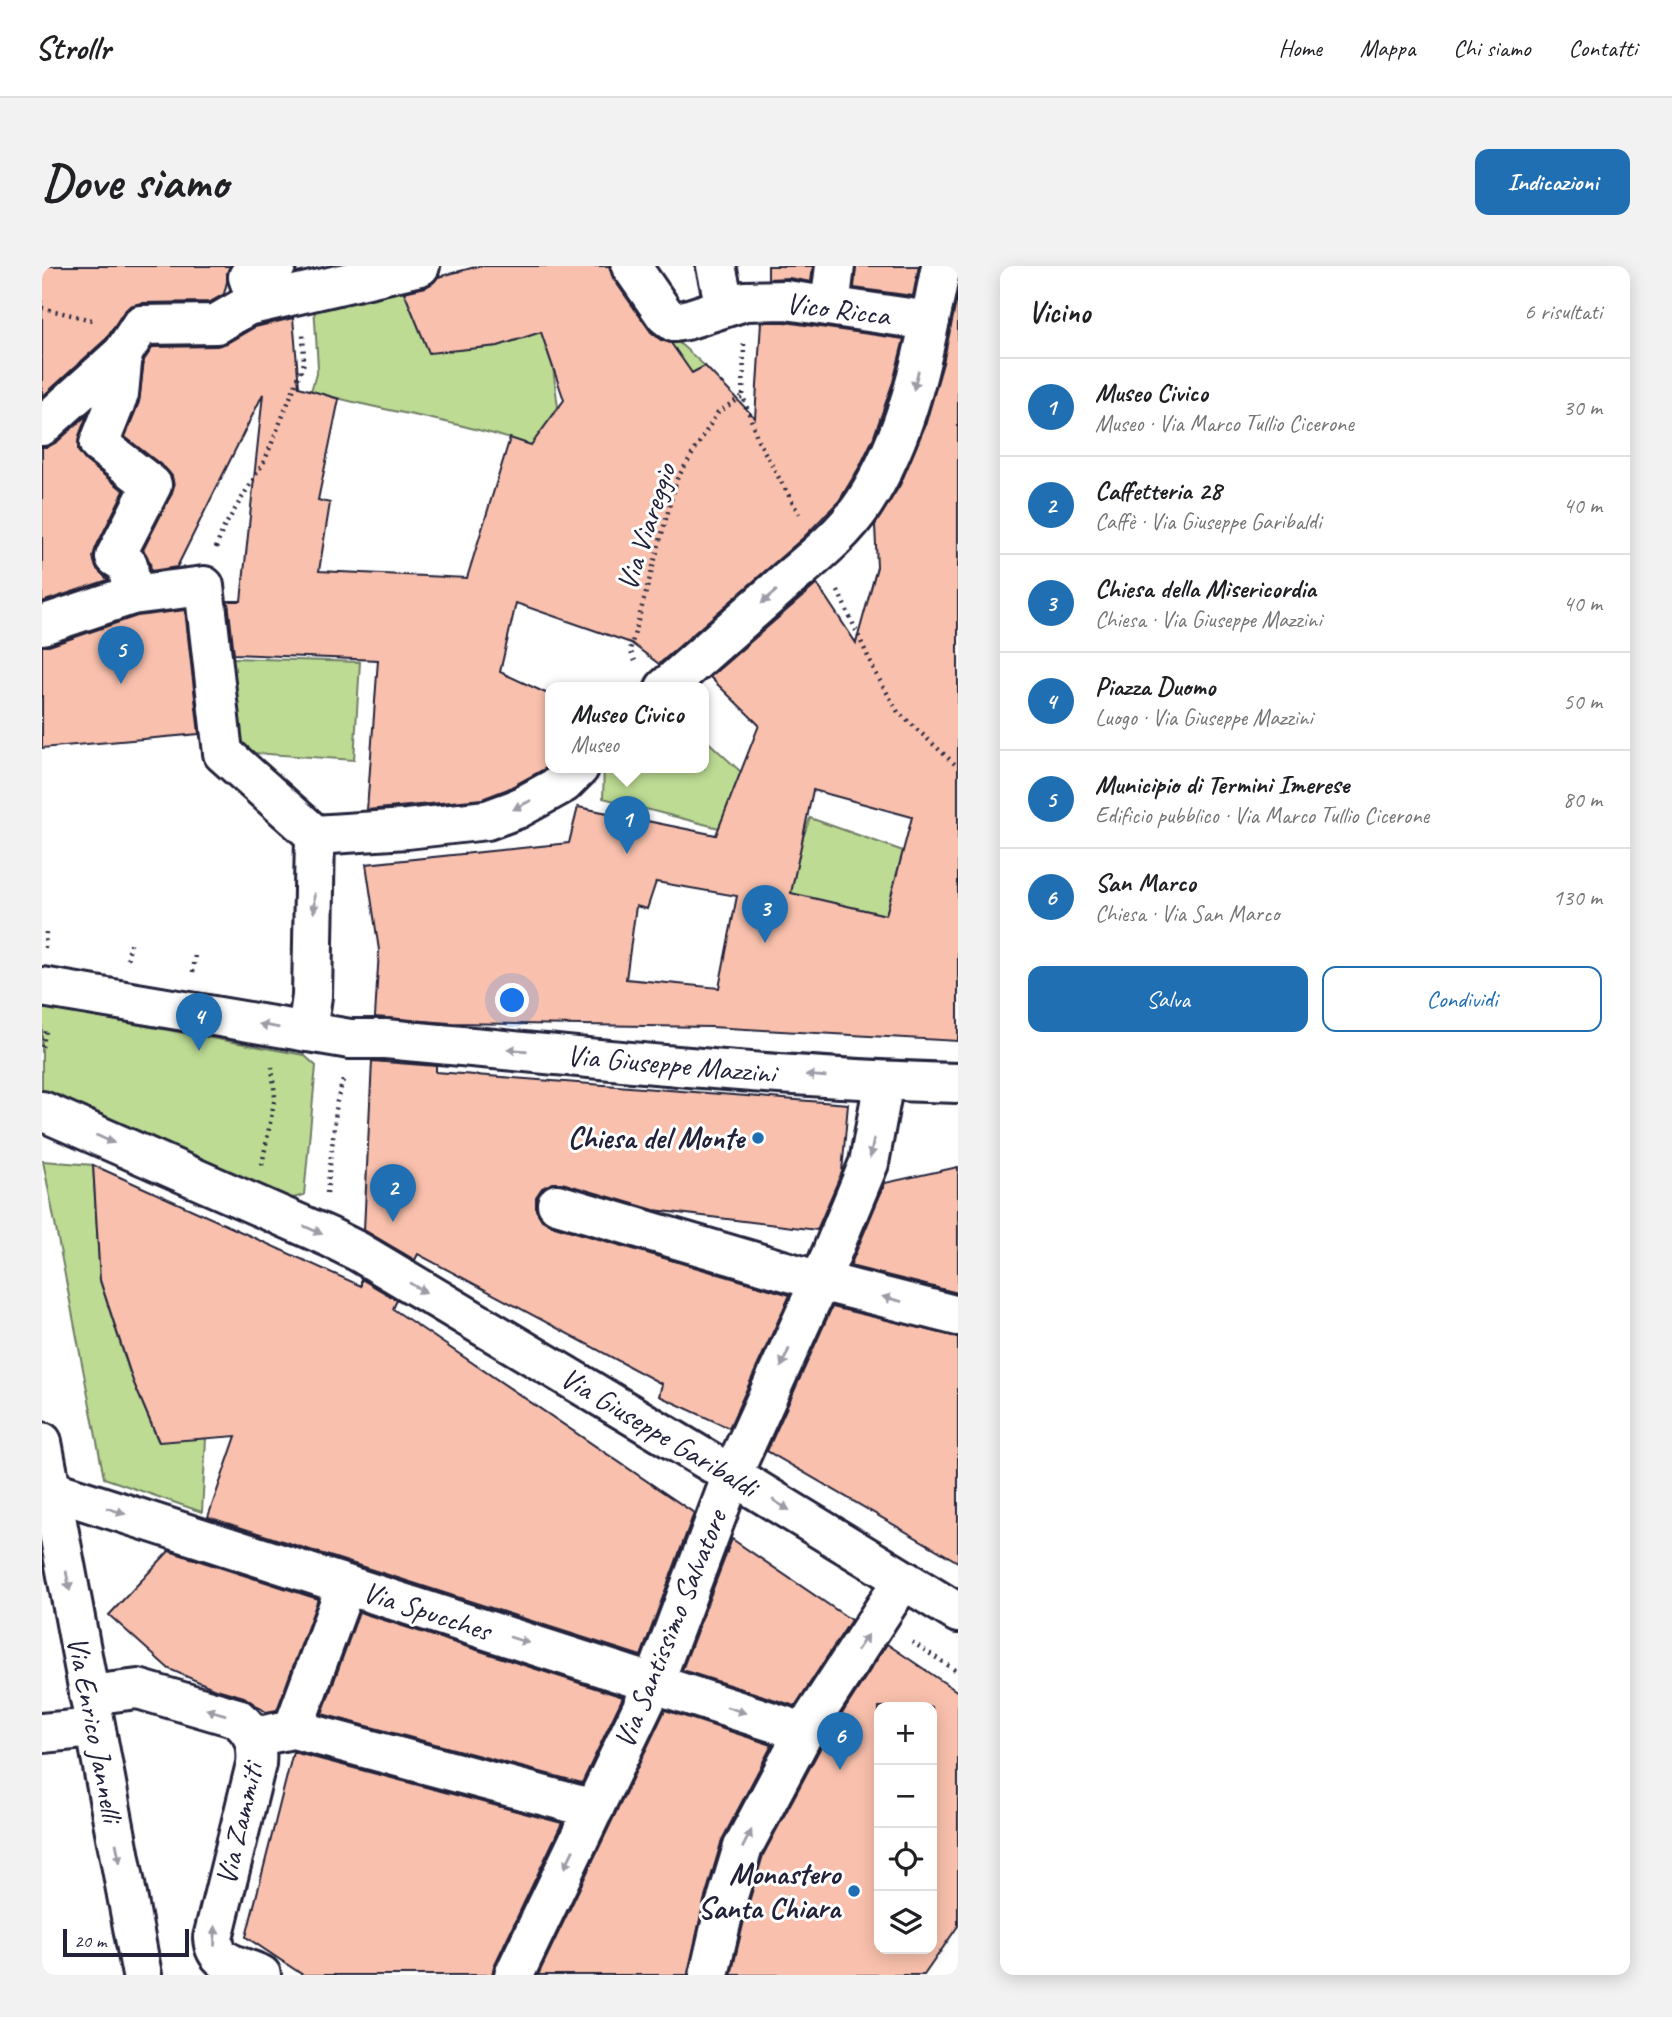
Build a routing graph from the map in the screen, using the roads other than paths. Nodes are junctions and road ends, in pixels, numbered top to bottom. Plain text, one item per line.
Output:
1 (418, 266) edge
2 (631, 266) edge
3 (716, 266) edge
4 (835, 266) edge
5 (941, 266) edge
6 (735, 304) junction
7 (830, 306) junction
8 (930, 321) junction
9 (132, 339) junction
10 (42, 426) edge
11 (132, 595) junction
12 (42, 625) edge
13 (672, 682) edge
14 (574, 773) edge
15 (315, 835) junction
16 (42, 987) edge
17 (306, 1032) junction
18 (884, 1081) junction
19 (958, 1083) edge
20 (42, 1111) edge
21 (557, 1204) dead end
22 (820, 1281) junction
23 (958, 1316) edge
24 (42, 1442) edge
25 (732, 1475) junction
26 (51, 1490) junction
27 (903, 1580) junction
28 (346, 1585) junction
29 (958, 1613) edge
30 (654, 1683) junction
31 (92, 1712) junction
32 (293, 1728) junction
33 (804, 1732) junction
34 (42, 1733) edge
35 (254, 1737) junction
36 (594, 1808) junction
37 (142, 1975) edge
38 (261, 1975) edge
39 (514, 1975) edge
40 (709, 1975) edge

1 - 9 street
2 - 6 street, Vico Ricca
3 - 6 street
4 - 7 street
5 - 8 street
6 - 7 street, Vico Ricca
7 - 8 street, Vico Ricca
8 -> 13 street
9 - 10 street
9 - 11 street
11 - 12 street
11 - 15 street
14 -> 15 street
15 -> 17 street
17 -> 16 street, Via Giuseppe Mazzini
18 -> 17 street, Via Giuseppe Mazzini
18 - 19 street, Via Giuseppe Mazzini
18 -> 22 street, Via Santissimo Salvatore
20 -> 25 street, Via Giuseppe Garibaldi
21 - 22 street
23 -> 22 street
22 -> 25 street, Via Santissimo Salvatore
24 - 26 street, Via Enrico Jannelli
25 -> 27 street, Via Giuseppe Garibaldi
25 - 30 street, Via Santissimo Salvatore
26 -> 28 street, Via Spucches
26 -> 31 street, Via Enrico Jannelli
27 - 29 street, Via Giuseppe Garibaldi
33 -> 27 street
28 -> 30 street, Via Spucches
28 - 32 street
30 -> 33 street, Via Spucches
30 - 36 street, Via Santissimo Salvatore
31 - 34 street, Via Zammiti
35 -> 31 street, Via Zammiti
31 -> 37 street, Via Enrico Jannelli
32 - 35 street
32 - 36 street
40 -> 33 street
38 -> 35 street, Via Zammiti
36 -> 39 street, Via Santissimo Salvatore

